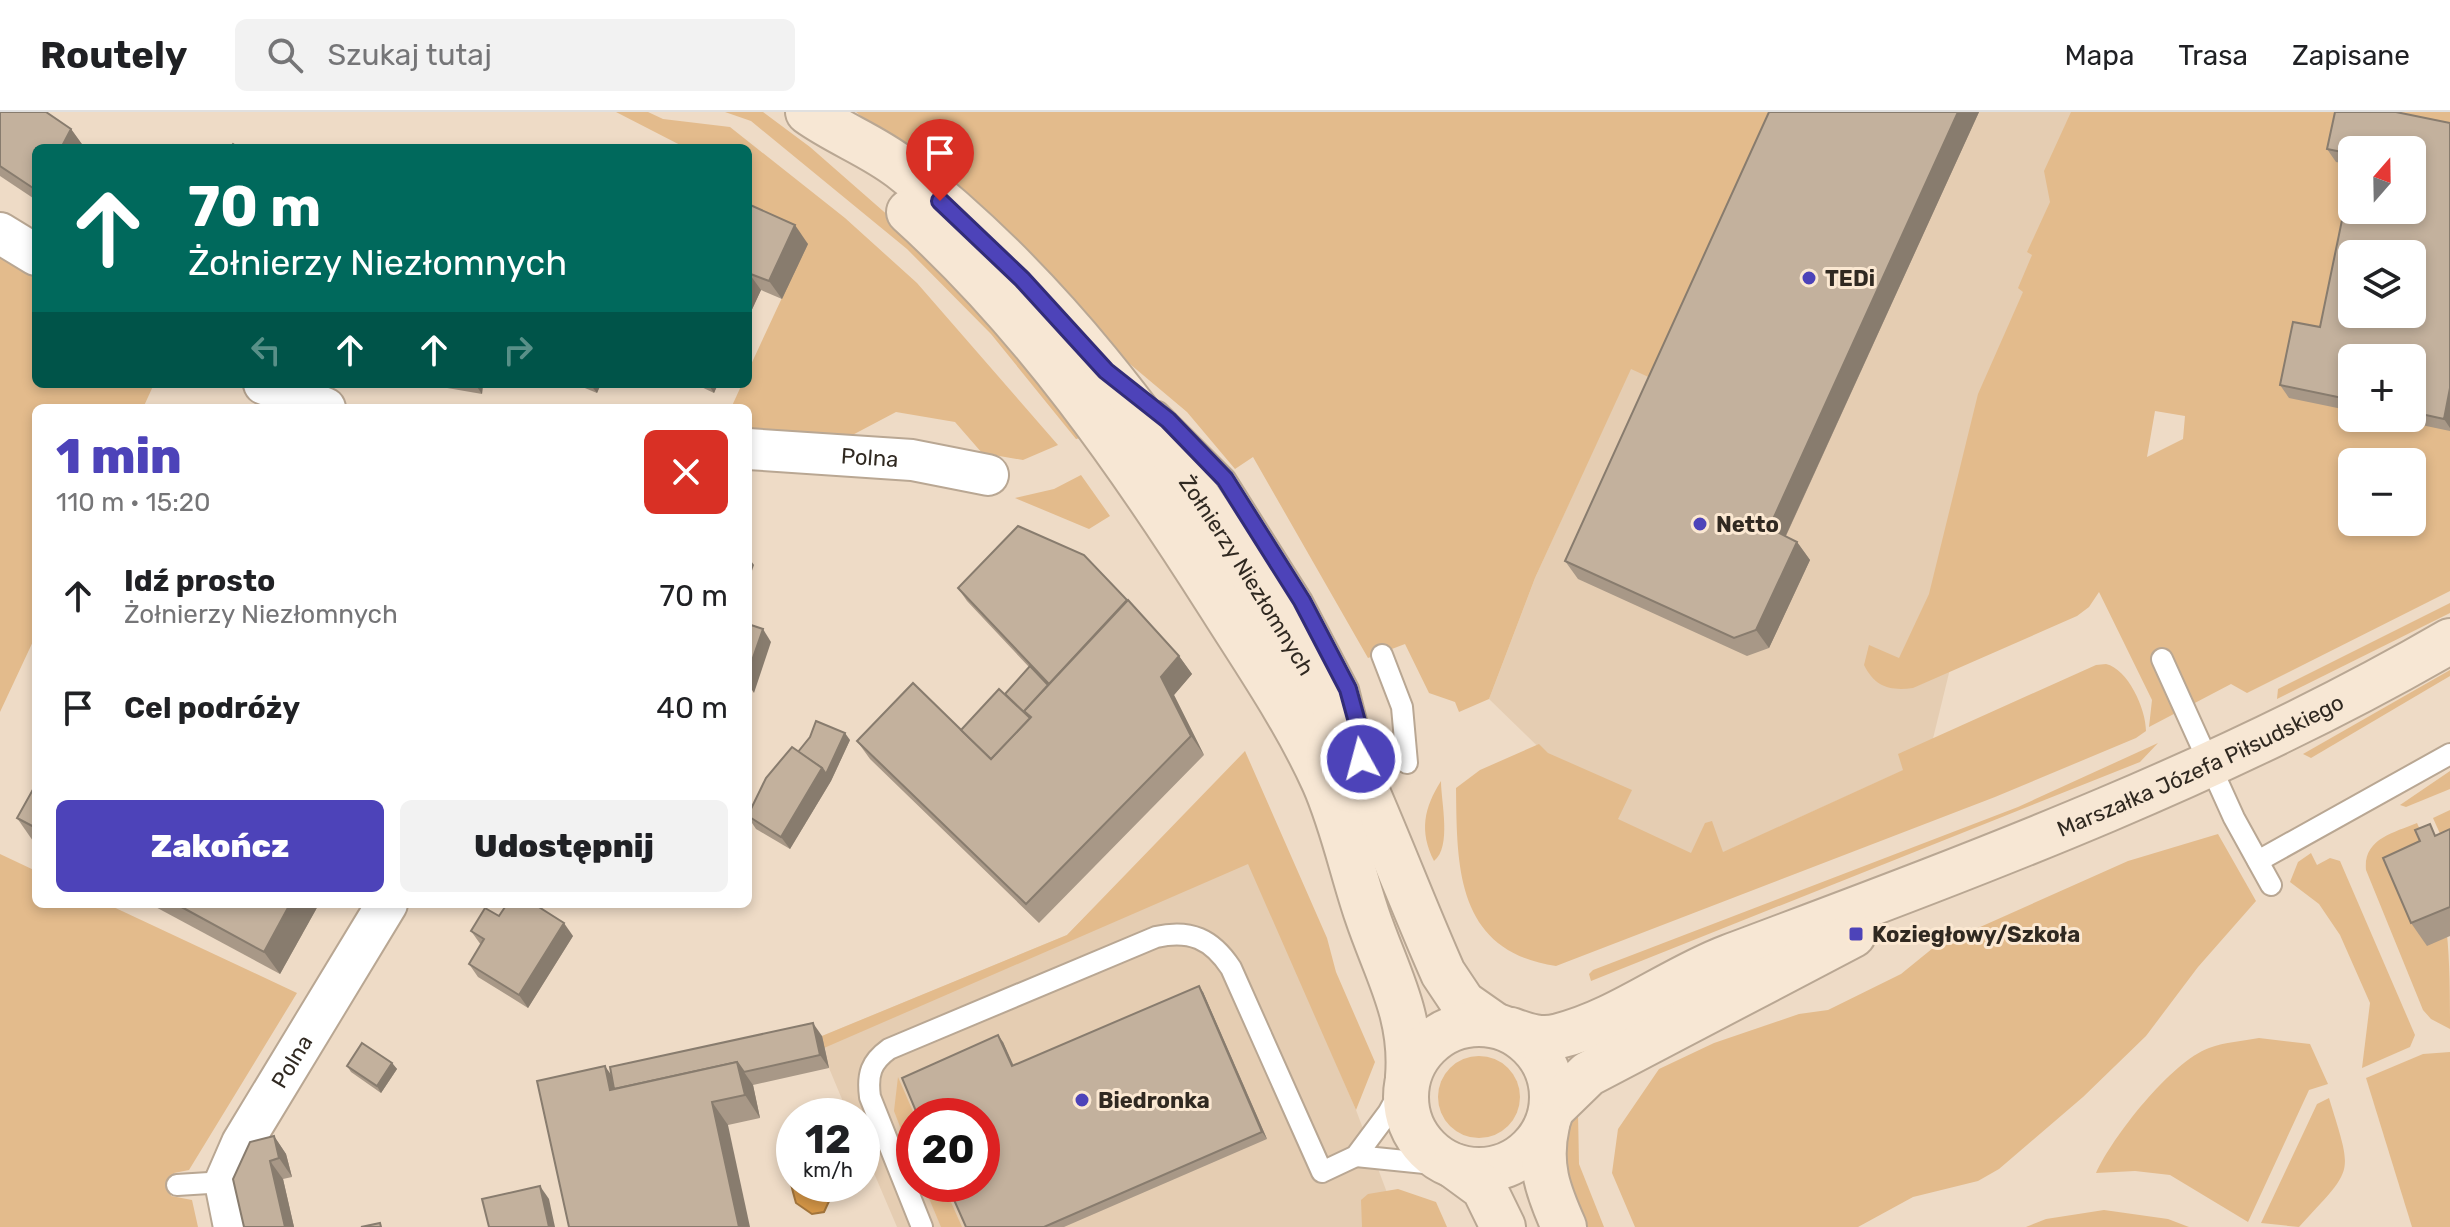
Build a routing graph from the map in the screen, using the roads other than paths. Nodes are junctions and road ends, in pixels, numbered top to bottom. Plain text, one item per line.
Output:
1 (821, 122) edge
2 (0, 233) edge
3 (32, 253) edge
4 (274, 388) edge
5 (315, 404) edge
6 (752, 449) edge
7 (988, 475) dead end
8 (2450, 641) edge
9 (1382, 655) dead end
10 (2162, 659) dead end
11 (2450, 754) edge
12 (1407, 763) dead end
13 (2210, 765) junction
14 (2258, 861) junction
15 (1943, 877) junction
16 (2271, 885) dead end
17 (385, 908) edge
18 (1502, 1027) junction
19 (1408, 1077) junction
20 (1549, 1117) junction
21 (1356, 1156) junction
22 (1454, 1166) junction
23 (225, 1182) junction
24 (177, 1185) dead end
25 (234, 1227) edge
26 (922, 1227) edge
27 (1503, 1227) edge
28 (1564, 1227) edge

1 - 18 street, Żołnierzy Niezłomnych
1 - 19 street, Żołnierzy Niezłomnych
2 - 3 street
4 - 5 street
6 - 7 street, Polna
8 - 13 street, Marszałka Józefa Piłsudskiego
9 - 12 lane
10 - 13 lane
11 - 14 lane
13 - 14 lane
13 - 15 street, Marszałka Józefa Piłsudskiego
14 - 16 lane
15 - 18 street, Marszałka Józefa Piłsudskiego
15 - 20 street, Marszałka Józefa Piłsudskiego
17 - 23 street, Polna
18 - 19 street
18 - 20 street
19 - 21 lane
19 - 22 street
20 - 22 street
20 - 28 street
21 - 22 lane
21 - 26 lane
22 - 27 street
23 - 24 lane
23 - 25 street

